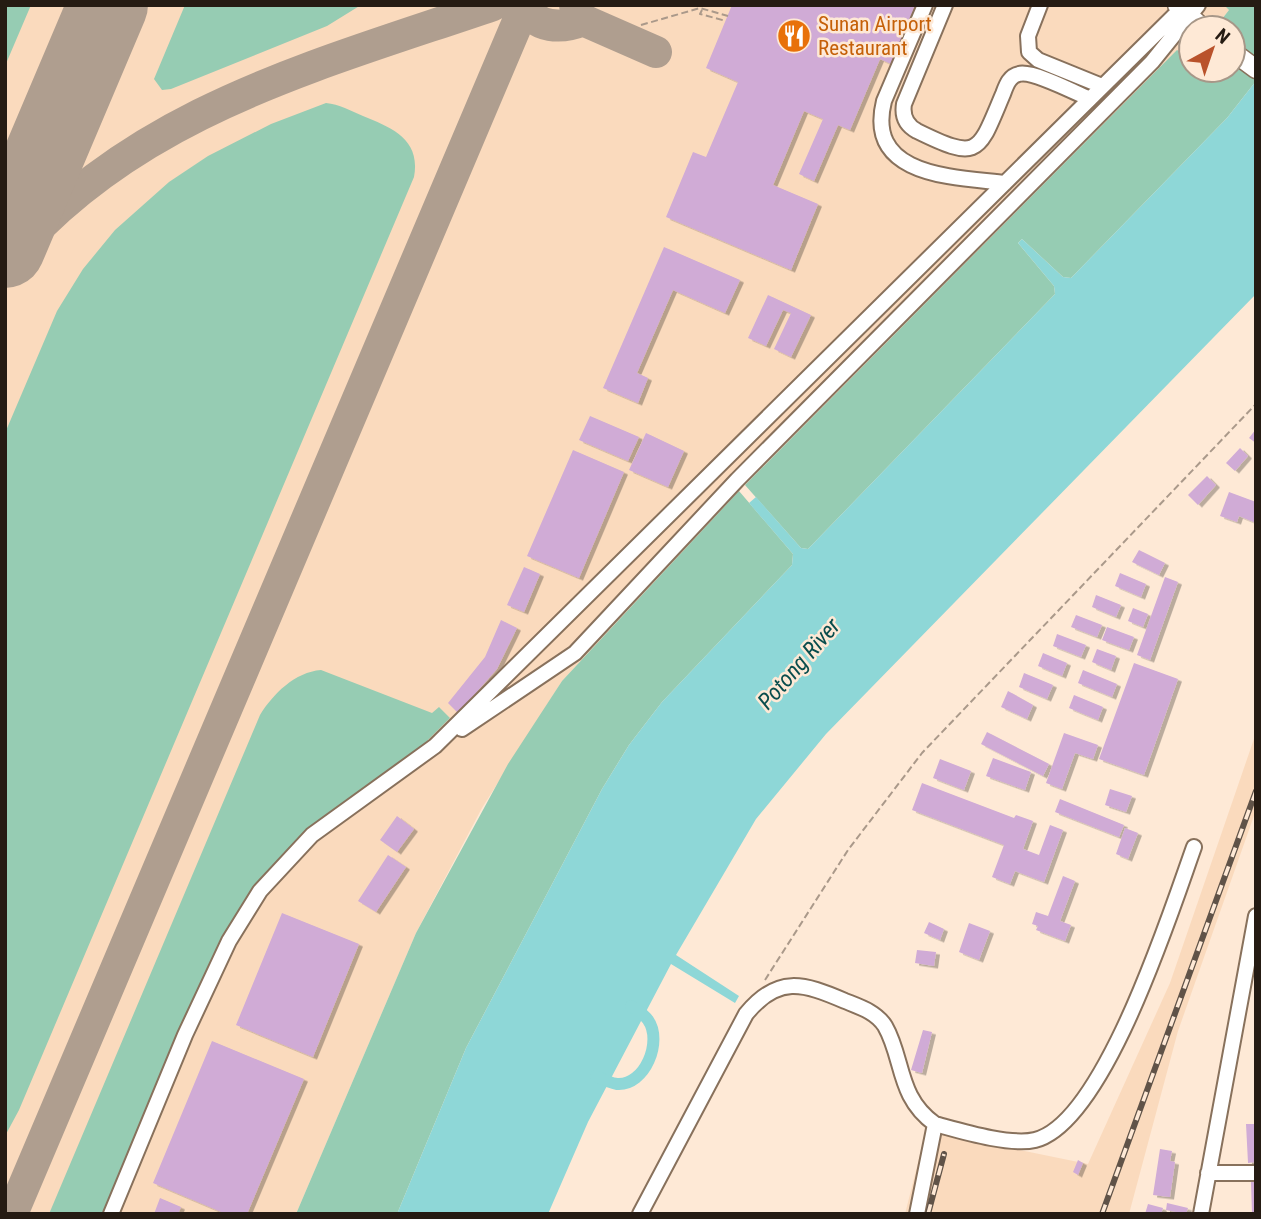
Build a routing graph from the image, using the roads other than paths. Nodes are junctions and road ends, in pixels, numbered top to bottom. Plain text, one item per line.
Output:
1 (925, 5) edge
2 (945, 5) edge
3 (1040, 5) edge
4 (1186, 12) edge
5 (1102, 86) junction
6 (1090, 99) junction
7 (1005, 183) junction
8 (435, 747) junction
9 (1194, 846) dead end
10 (1256, 916) edge
11 (935, 1124) junction
12 (1208, 1173) junction
13 (1256, 1174) edge
14 (111, 1214) edge
15 (640, 1214) edge
16 (917, 1214) edge
17 (1201, 1214) edge

1 - 7 street
2 - 6 street
3 - 5 street
4 - 5 street
4 - 8 street
5 - 6 street
6 - 7 street
7 - 8 street
8 - 14 street
9 - 11 street
10 - 12 street
11 - 15 street
11 - 16 street
12 - 13 street
12 - 17 street

